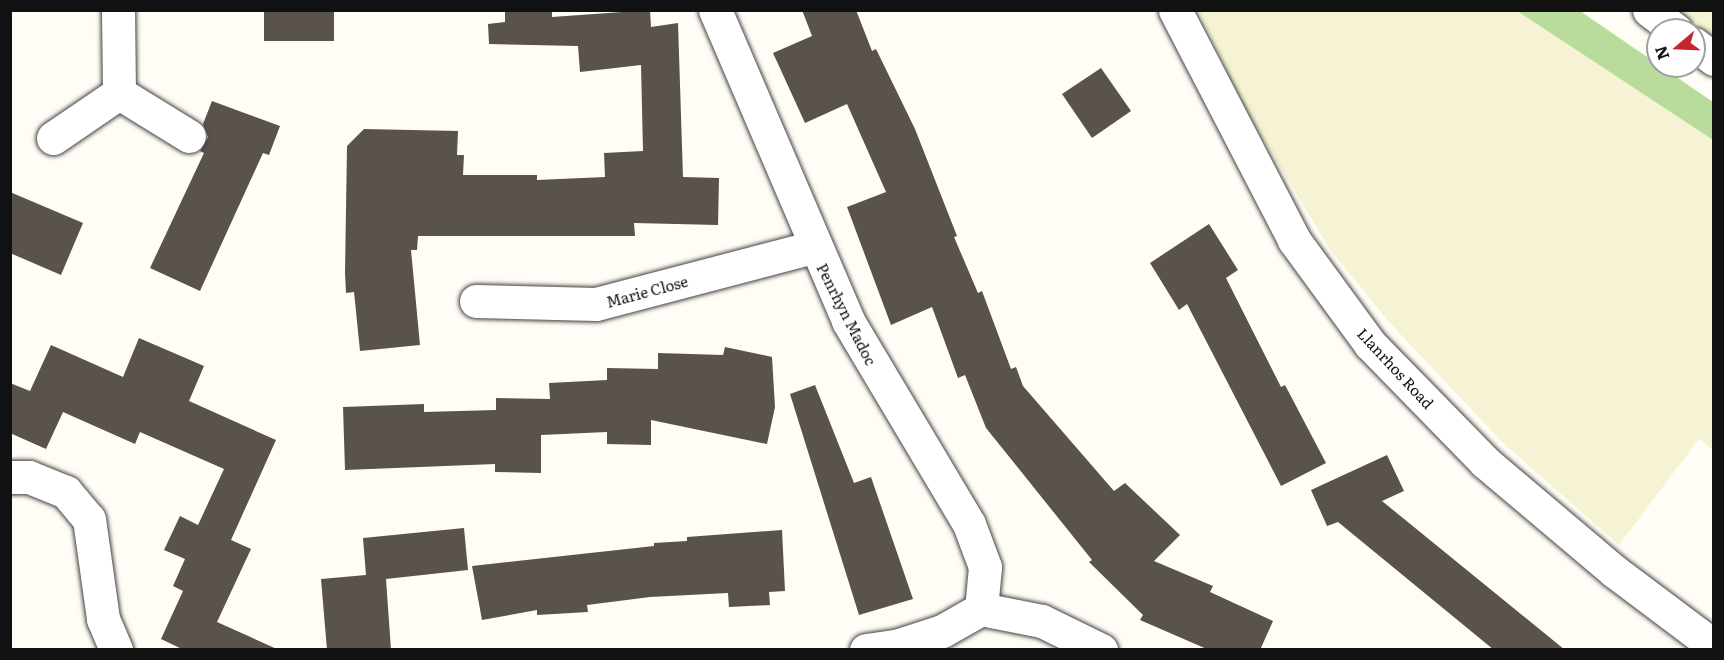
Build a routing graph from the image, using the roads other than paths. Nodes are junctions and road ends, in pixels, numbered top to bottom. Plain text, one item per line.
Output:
1 (118, 10) edge
2 (715, 10) edge
3 (1175, 10) edge
4 (119, 93) junction
5 (189, 136) dead end
6 (53, 138) dead end
7 (814, 247) junction
8 (476, 301) dead end
9 (10, 477) edge
10 (981, 609) junction
11 (1713, 646) edge
12 (116, 650) edge
13 (866, 650) edge
14 (1101, 650) edge

1 - 4 street
2 - 7 street, Penrhyn Madoc
3 - 11 street, Llanrhos Road
4 - 5 street
4 - 6 street
7 - 8 street, Marie Close
7 - 10 street, Penrhyn Madoc
9 - 12 street
10 - 13 street
10 - 14 street

